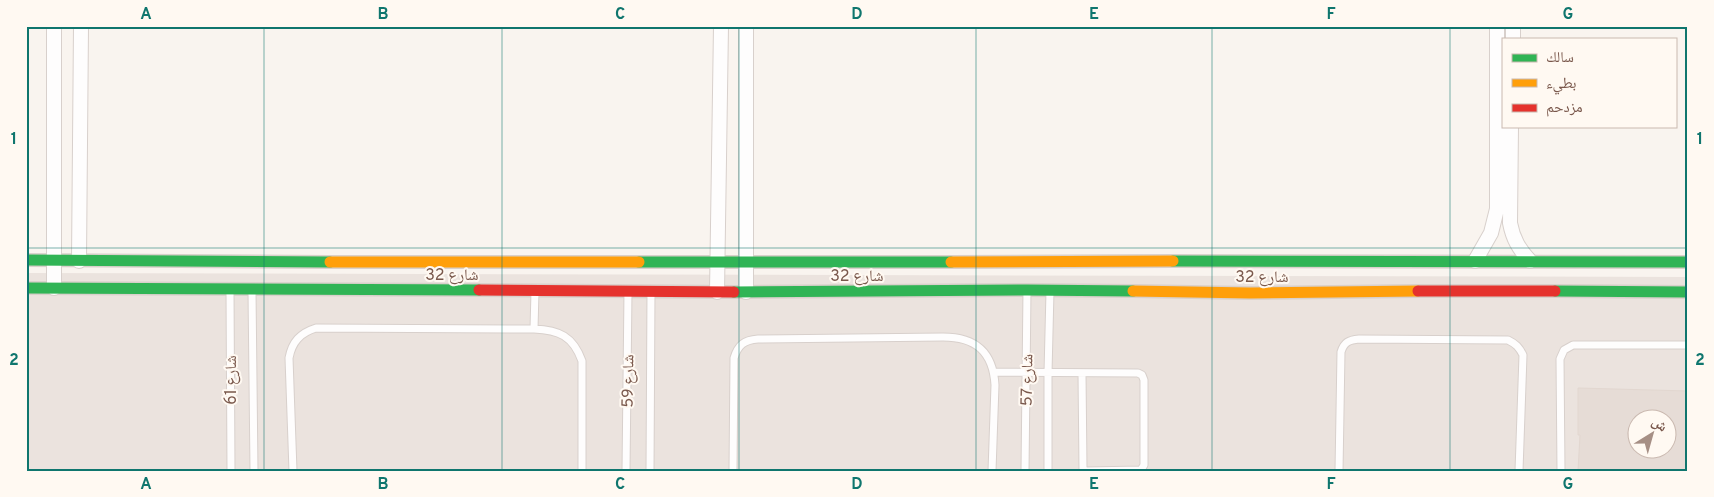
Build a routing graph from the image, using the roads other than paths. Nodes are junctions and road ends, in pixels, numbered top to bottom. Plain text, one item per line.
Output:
1 (54, 26) edge
2 (80, 26) edge
3 (721, 26) edge
4 (746, 26) edge
5 (1497, 26) edge
6 (1511, 128) edge
7 (26, 260) edge
8 (54, 260) junction
9 (79, 260) junction
10 (1475, 261) junction
11 (1530, 261) junction
12 (718, 262) junction
13 (746, 262) junction
14 (1688, 262) edge
15 (230, 276) junction
16 (252, 276) junction
17 (1027, 276) junction
18 (1050, 276) junction
19 (26, 288) edge
20 (54, 288) junction
21 (535, 290) junction
22 (628, 290) junction
23 (651, 291) junction
24 (717, 292) junction
25 (746, 292) junction
26 (1688, 292) edge
27 (534, 330) junction
28 (1688, 345) edge
29 (994, 372) junction
30 (1026, 373) junction
31 (1048, 373) junction
32 (1082, 373) junction
33 (231, 471) edge
34 (254, 471) edge
35 (294, 471) edge
36 (582, 471) edge
37 (626, 471) edge
38 (650, 471) edge
39 (733, 471) edge
40 (992, 471) edge
41 (1025, 471) edge
42 (1048, 471) edge
43 (1339, 471) edge
44 (1519, 471) edge
45 (1561, 471) edge

1 - 8 street
2 - 9 street
3 - 12 street
4 - 13 street
5 - 10 street
6 - 11 street
7 - 8 main road, شارع 32
8 - 9 main road, شارع 32
8 - 20 street
9 - 15 main road, شارع 32
10 - 11 main road, شارع 32
10 - 18 main road, شارع 32
11 - 14 main road, شارع 32
12 - 13 main road, شارع 32
12 - 16 main road, شارع 32
12 - 24 street
13 - 17 main road, شارع 32
13 - 25 street
15 - 16 main road, شارع 32
15 - 16 main road, شارع 32
15 - 20 main road, شارع 32
15 - 33 lane, شارع 61
16 - 21 main road, شارع 32
16 - 34 lane, شارع 61
17 - 18 main road, شارع 32
17 - 18 main road, شارع 32
17 - 25 main road, شارع 32
17 - 30 lane, شارع 57
18 - 26 main road, شارع 32
18 - 31 lane, شارع 57
19 - 20 main road, شارع 32
21 - 22 main road, شارع 32
21 - 27 lane
22 - 23 main road, شارع 32
22 - 37 lane, شارع 59
23 - 24 main road, شارع 32
23 - 38 lane, شارع 59
24 - 25 main road, شارع 32
27 - 35 lane
27 - 36 lane
28 - 45 lane
29 - 30 lane
29 - 39 lane
29 - 40 lane
30 - 31 lane
30 - 41 lane, شارع 57
31 - 32 lane
31 - 42 lane, شارع 57
32 - 32 lane
43 - 44 lane

